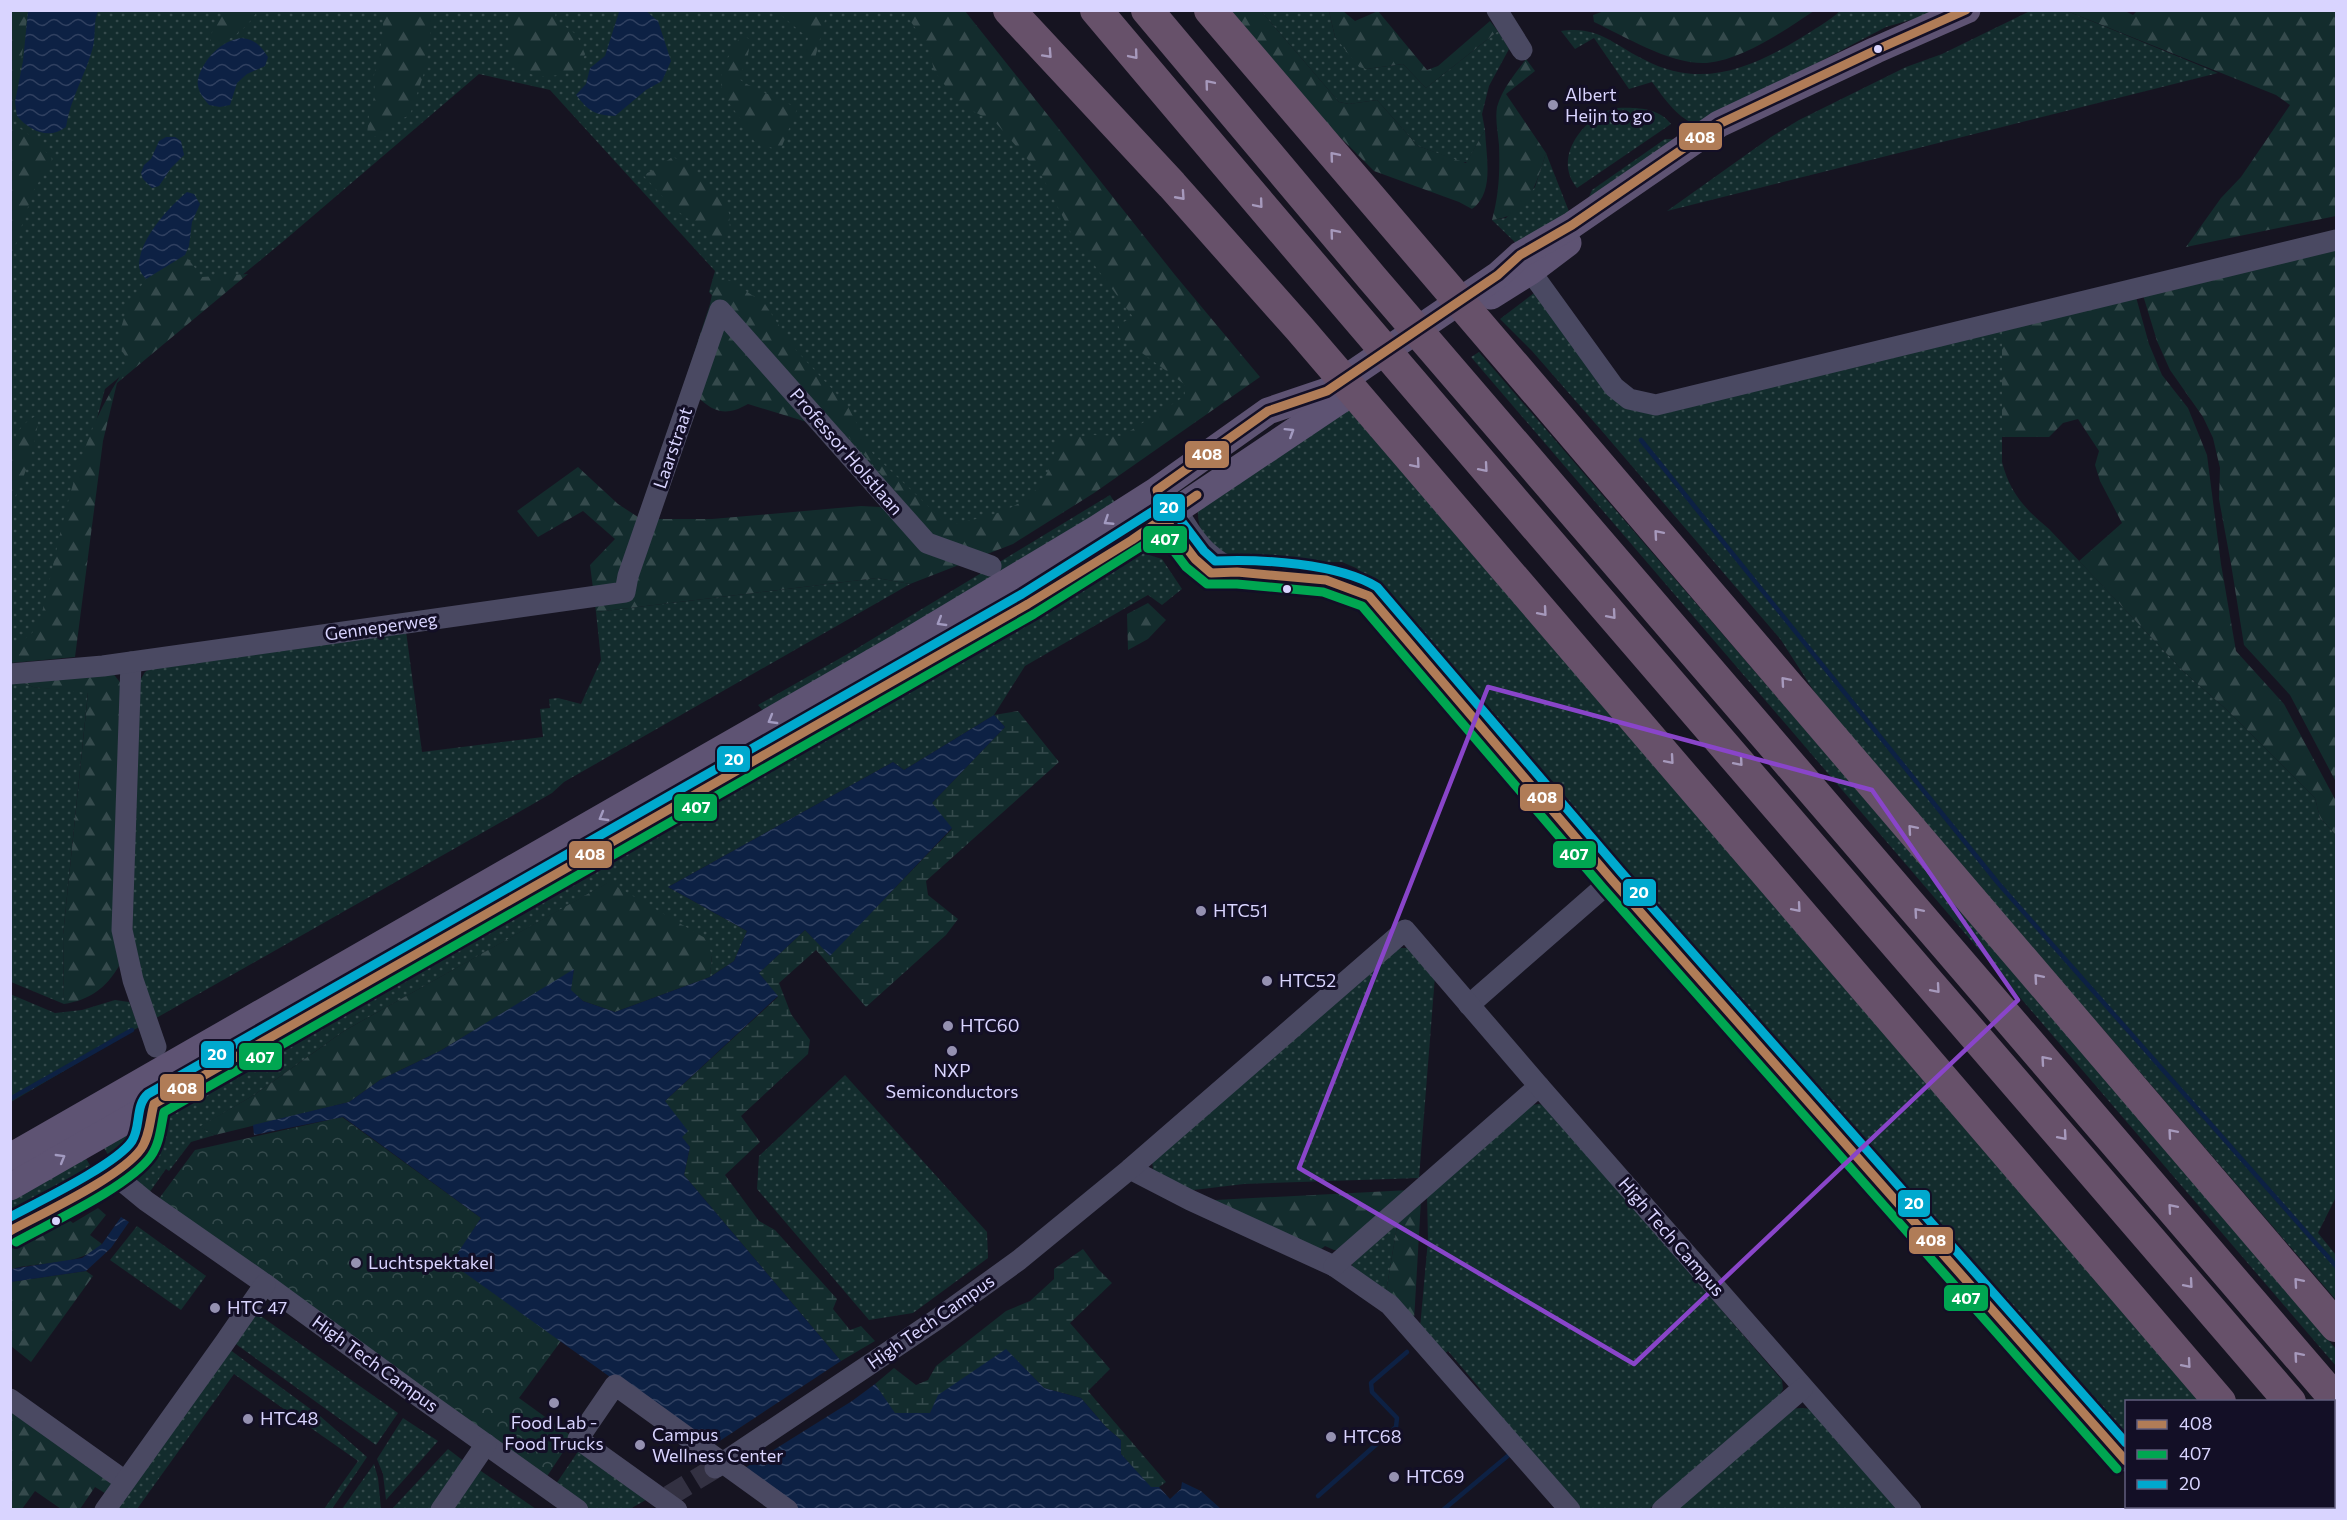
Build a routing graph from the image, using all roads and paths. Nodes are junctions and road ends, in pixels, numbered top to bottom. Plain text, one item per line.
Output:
1 (1009, 10) edge
2 (1096, 10) edge
3 (1147, 10) edge
4 (1210, 10) edge
5 (1497, 10) edge
6 (1967, 10) edge
7 (1522, 50) dead end
8 (2337, 240) edge
9 (1525, 263) junction
10 (720, 310) joint
11 (1157, 490) junction
12 (1170, 513) junction
13 (991, 566) dead end
14 (626, 587) joint
15 (131, 662) junction
16 (10, 674) edge
17 (1612, 880) junction
18 (1469, 1005) junction
19 (156, 1047) dead end
20 (139, 1083) junction
21 (1539, 1086) junction
22 (154, 1104) junction
23 (10, 1157) edge
24 (1130, 1169) junction
25 (112, 1173) junction
26 (10, 1187) edge
27 (10, 1231) edge
28 (1334, 1266) junction
29 (265, 1284) junction
30 (2337, 1326) edge
31 (1803, 1388) junction
32 (10, 1399) edge
33 (2219, 1400) edge
34 (2289, 1400) edge
35 (2337, 1401) edge
36 (486, 1444) junction
37 (2125, 1459) edge
38 (719, 1466) junction
39 (125, 1481) junction
40 (664, 1504) edge
41 (105, 1509) edge
42 (441, 1509) edge
43 (578, 1509) edge
44 (788, 1509) edge
45 (1570, 1509) edge
46 (1662, 1509) edge
47 (1911, 1509) edge

1 -> 33 highway
2 -> 34 highway
35 -> 3 highway
30 -> 4 highway
5 - 7 street
6 - 9 main road
8 - 9 street
9 - 11 main road
12 -> 9 main road
10 - 13 street, Professor Holstlaan
10 - 14 street, Laarstraat
11 - 12 street
11 -> 20 main road
12 - 17 street
12 - 22 main road
14 - 15 street, Genneperweg
15 - 16 street, Genneperweg
15 - 19 street
17 - 18 street
17 - 37 street
18 - 21 street, High Tech Campus
18 - 24 street, High Tech Campus
20 - 22 street
20 - 23 main road
21 - 28 street
21 - 31 street, High Tech Campus
22 - 25 street
26 -> 22 main road
24 - 28 street
24 - 38 street, High Tech Campus
25 - 27 street
25 - 29 street, High Tech Campus
28 - 45 street
29 - 36 street, High Tech Campus
29 - 39 street
31 - 46 street
31 - 47 street, High Tech Campus
32 - 39 street
36 - 42 street
36 - 43 street, High Tech Campus
38 - 40 street
38 - 44 street
39 - 41 street

